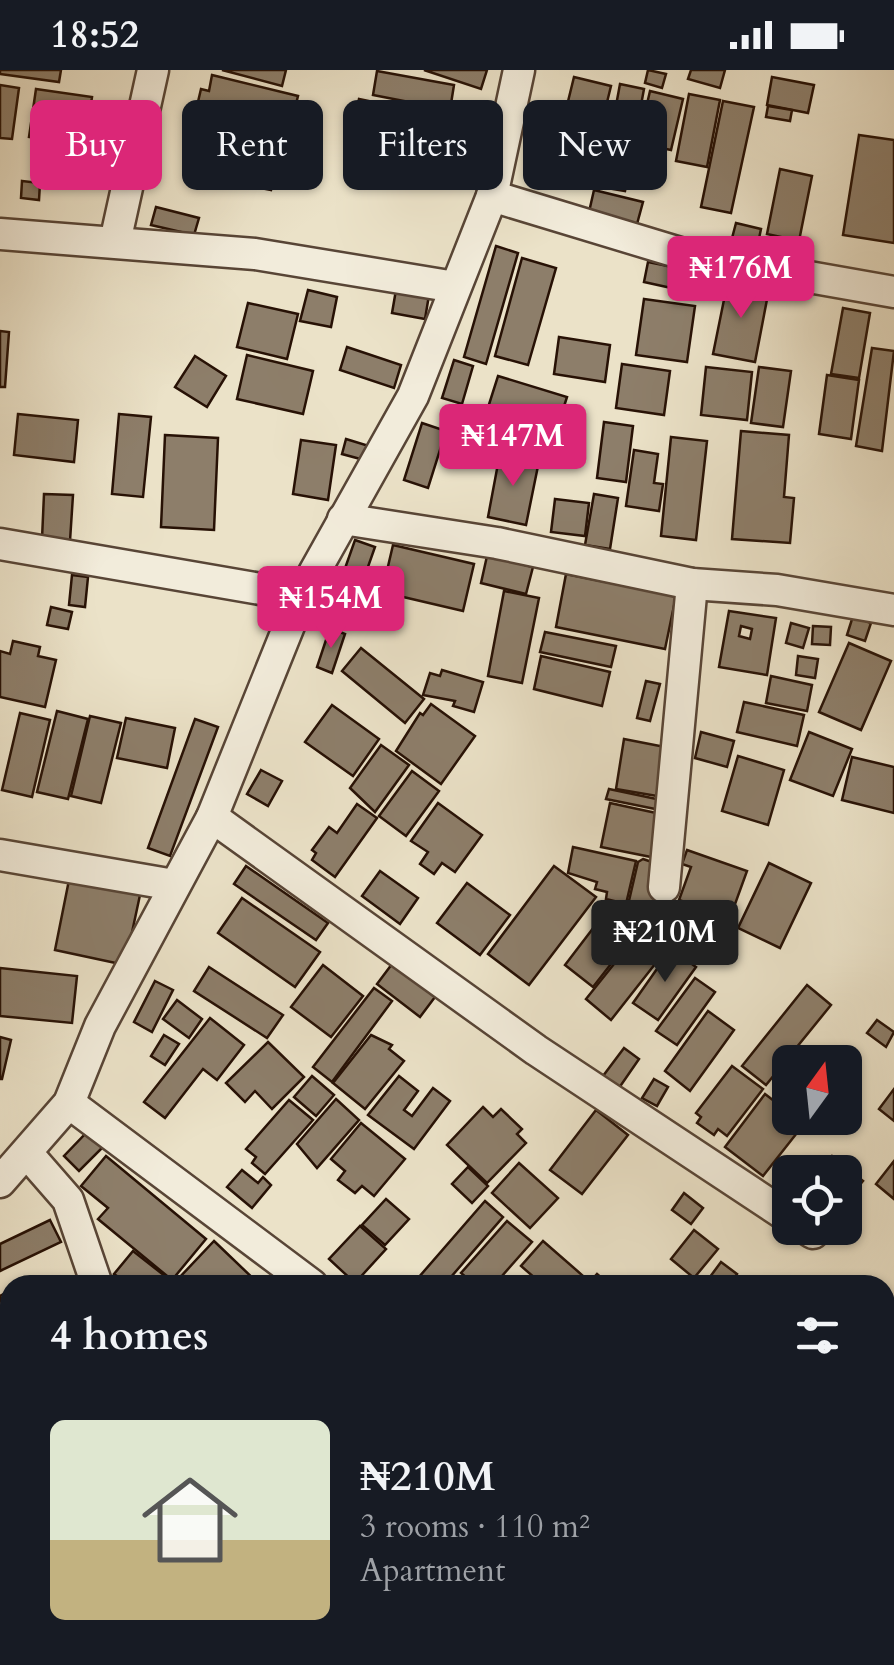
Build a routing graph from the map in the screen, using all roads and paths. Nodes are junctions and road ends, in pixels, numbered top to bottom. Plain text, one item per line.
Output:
1 (153, 70) edge
2 (519, 70) edge
3 (492, 196) junction
4 (0, 234) edge
5 (115, 242) junction
6 (456, 287) junction
7 (894, 292) edge
8 (343, 519) junction
9 (0, 544) edge
10 (692, 584) junction
11 (301, 596) junction
12 (894, 610) edge
13 (212, 817) junction
14 (0, 855) edge
15 (174, 885) junction
16 (664, 887) dead end
17 (69, 1103) junction
18 (27, 1153) junction
19 (0, 1182) edge
20 (772, 1206) edge
21 (94, 1275) edge
22 (299, 1275) edge

1 - 5 street
2 - 3 street
3 - 6 street
3 - 7 street
4 - 5 street
5 - 6 street
6 - 8 street
8 - 10 street
8 - 11 street
9 - 11 street
10 - 12 street
10 - 16 street
11 - 13 street
13 - 15 street
13 - 20 street
14 - 15 street
15 - 17 street
17 - 18 street
17 - 22 street
18 - 19 street
18 - 21 street

